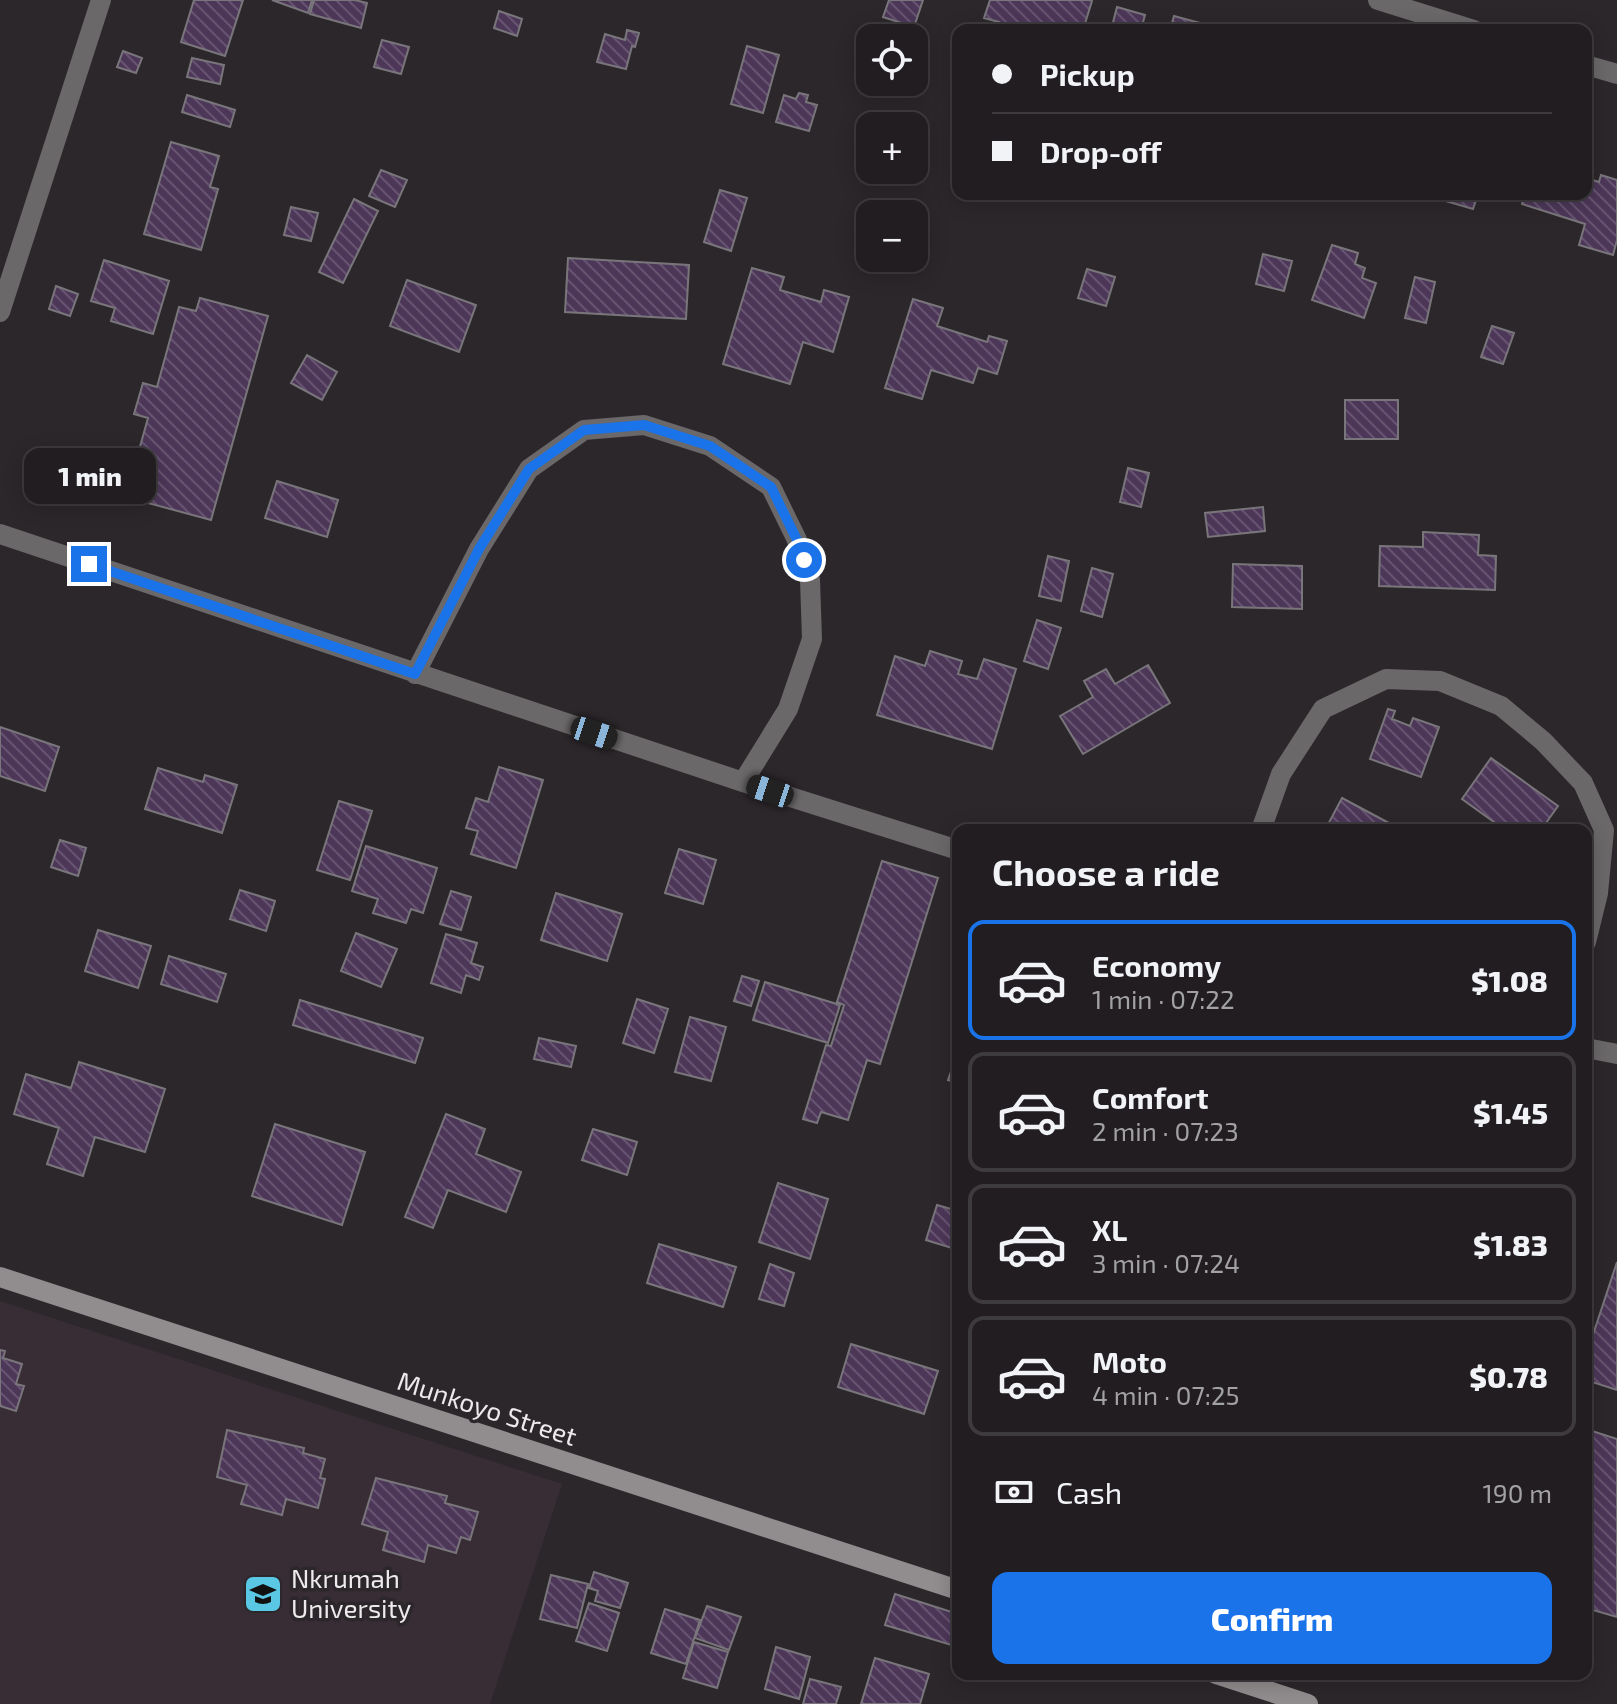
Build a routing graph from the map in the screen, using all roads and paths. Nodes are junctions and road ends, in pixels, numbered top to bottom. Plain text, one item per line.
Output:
1 (101, 0) edge
2 (1378, 0) edge
3 (1455, 24) edge
4 (1592, 67) edge
5 (1617, 74) edge
6 (0, 312) edge
7 (0, 534) edge
8 (415, 674) junction
9 (743, 782) junction
10 (1263, 824) edge
11 (952, 848) edge
12 (1592, 918) edge
13 (1592, 1049) edge
14 (1617, 1054) edge
15 (0, 1277) edge
16 (952, 1588) edge
17 (1234, 1680) edge
18 (1308, 1704) edge

1 - 6 street
2 - 3 street
4 - 5 street
7 - 8 street
8 - 9 street
8 - 9 street
9 - 11 street
10 - 12 street
13 - 14 street
15 - 16 street, Munkoyo Street
17 - 18 street

